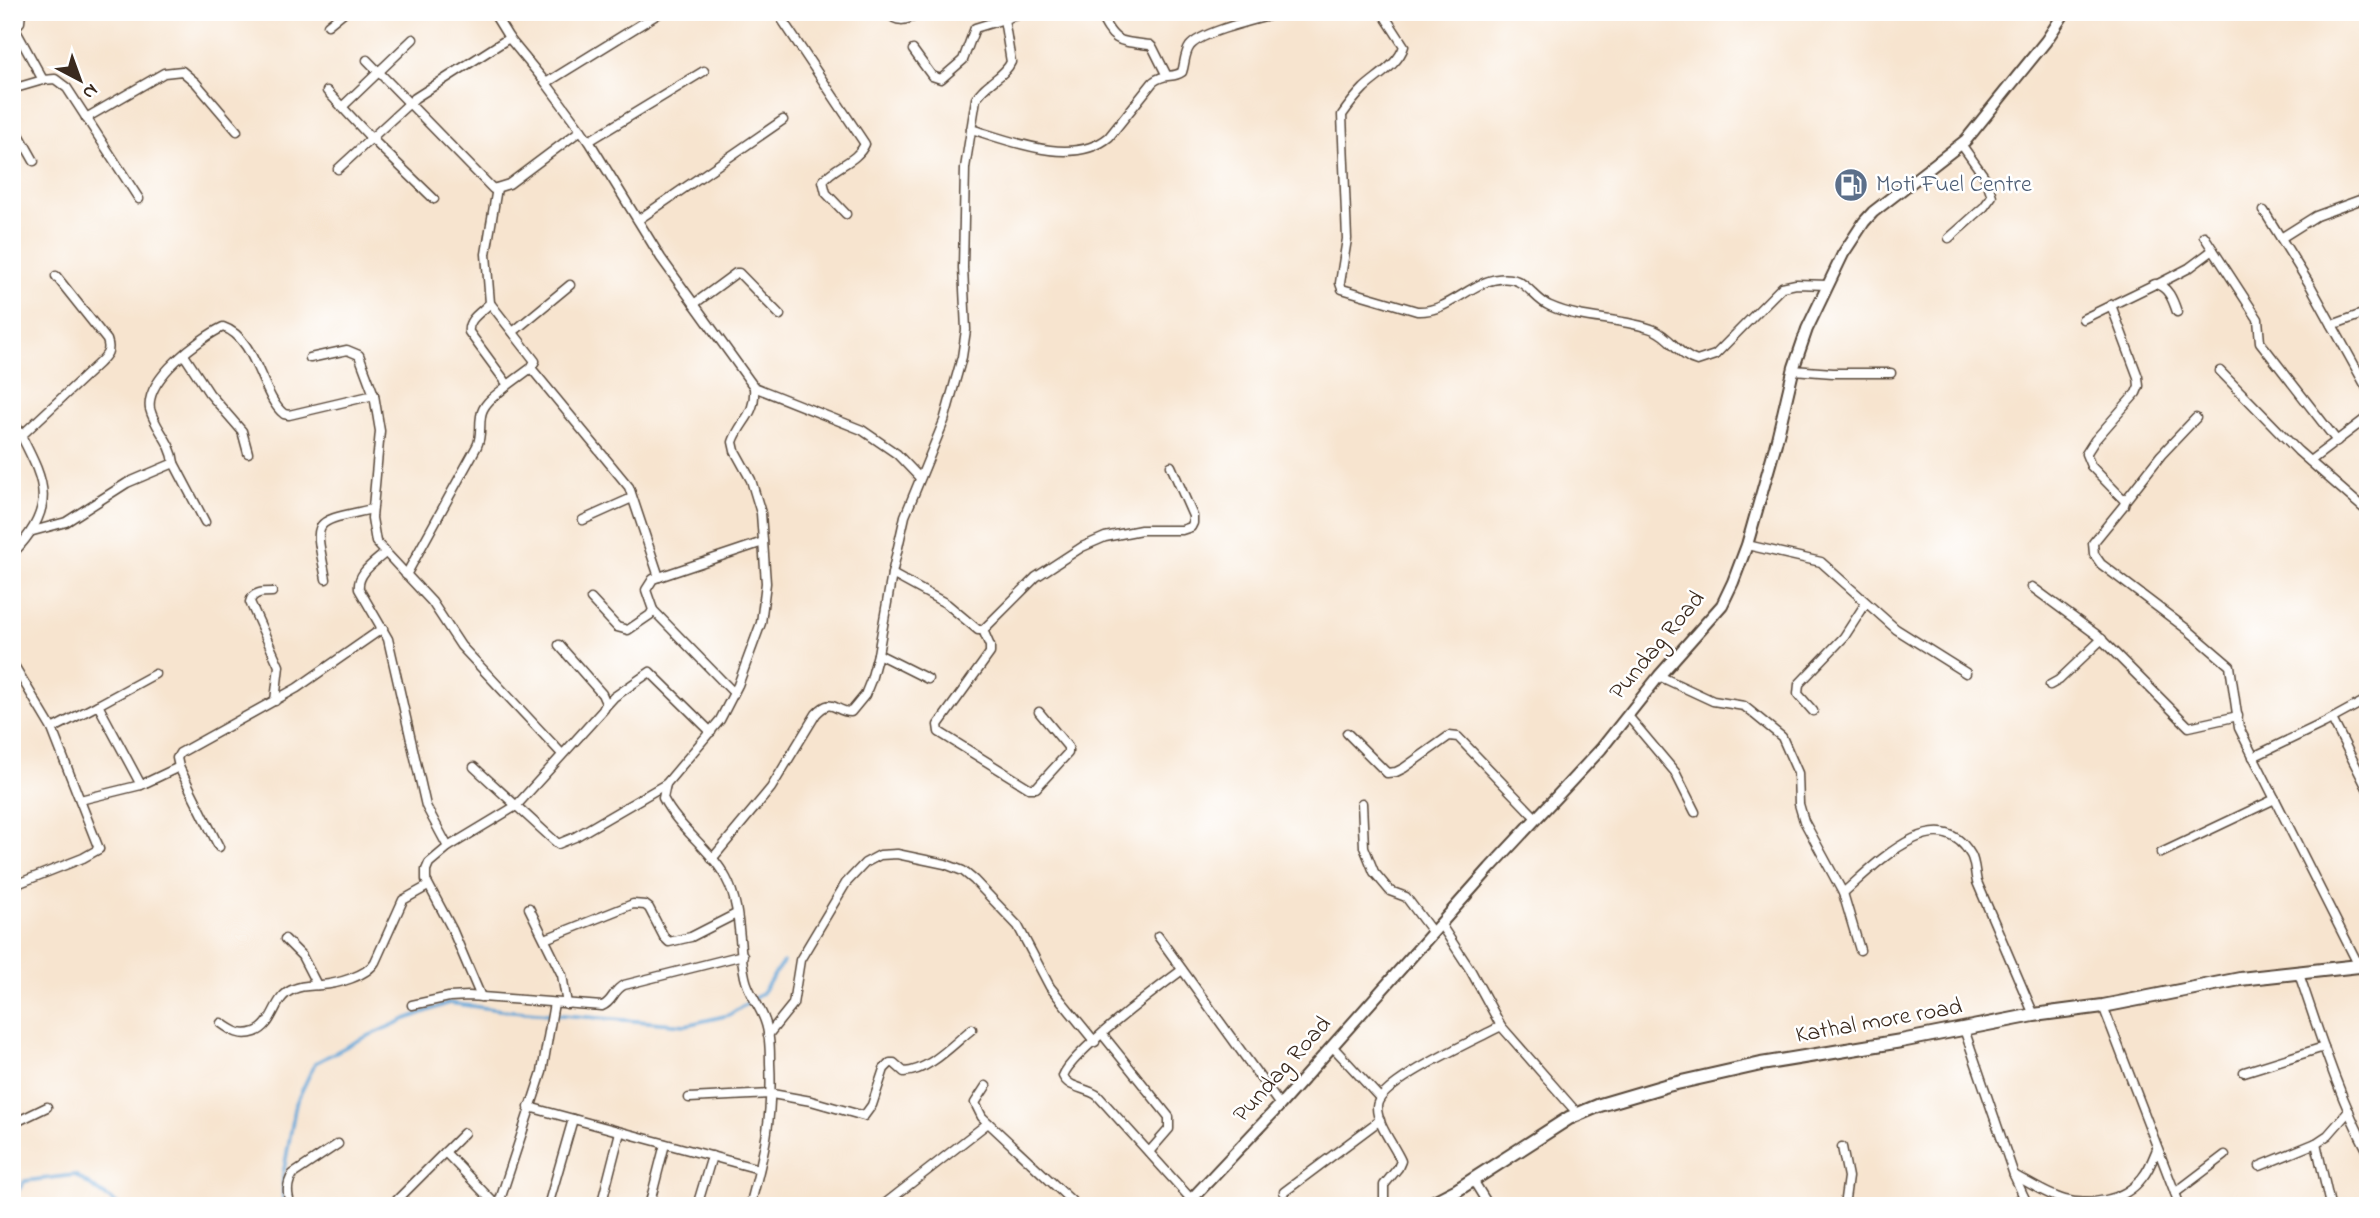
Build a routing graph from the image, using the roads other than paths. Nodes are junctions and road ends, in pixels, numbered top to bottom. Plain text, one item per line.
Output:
1 (20, 12) edge
2 (344, 12) edge
3 (493, 12) edge
4 (661, 12) edge
5 (777, 12) edge
6 (887, 12) edge
7 (1027, 12) edge
8 (1099, 12) edge
9 (1283, 12) edge
10 (1382, 12) edge
11 (2065, 12) edge
12 (917, 15) dead end
13 (1004, 19) junction
14 (328, 25) dead end
15 (13, 30) edge
16 (509, 38) junction
17 (413, 39) dead end
18 (913, 50) dead end
19 (367, 60) dead end
20 (704, 71) dead end
21 (379, 72) junction
22 (1166, 74) junction
23 (43, 80) junction
24 (546, 83) junction
25 (12, 89) edge
26 (327, 91) dead end
27 (409, 104) junction
28 (342, 107) junction
29 (86, 118) junction
30 (783, 120) dead end
31 (12, 122) edge
32 (581, 130) junction
33 (971, 130) junction
34 (237, 131) dead end
35 (371, 138) junction
36 (589, 141) junction
37 (1961, 144) junction
38 (34, 161) dead end
39 (338, 169) dead end
40 (497, 188) junction
41 (2368, 197) edge
42 (139, 199) dead end
43 (434, 200) dead end
44 (2264, 211) dead end
45 (846, 214) dead end
46 (638, 220) junction
47 (2204, 236) dead end
48 (1950, 238) dead end
49 (2281, 238) junction
50 (2213, 250) junction
51 (56, 276) dead end
52 (2158, 284) junction
53 (570, 285) dead end
54 (1827, 285) junction
55 (490, 303) junction
56 (694, 304) junction
57 (2111, 305) junction
58 (2177, 312) dead end
59 (2368, 312) edge
60 (780, 315) dead end
61 (2083, 319) dead end
62 (2332, 325) junction
63 (513, 332) junction
64 (184, 355) junction
65 (310, 358) dead end
66 (531, 368) junction
67 (1793, 370) junction
68 (2220, 371) dead end
69 (1891, 373) dead end
70 (508, 385) junction
71 (754, 387) junction
72 (2368, 390) edge
73 (374, 395) junction
74 (2368, 416) edge
75 (12, 417) edge
76 (2196, 418) dead end
77 (21, 436) junction
78 (2337, 441) junction
79 (248, 453) dead end
80 (2310, 461) junction
81 (174, 463) junction
82 (1171, 466) dead end
83 (920, 478) junction
84 (632, 498) junction
85 (2124, 501) junction
86 (372, 509) junction
87 (2368, 512) edge
88 (583, 520) dead end
89 (205, 522) dead end
90 (33, 531) junction
91 (763, 542) junction
92 (1747, 545) junction
93 (385, 553) junction
94 (12, 554) edge
95 (406, 575) junction
96 (891, 575) junction
97 (659, 577) junction
98 (326, 579) dead end
99 (2032, 587) dead end
100 (271, 592) dead end
101 (591, 599) dead end
102 (1866, 603) junction
103 (653, 610) junction
104 (383, 628) junction
105 (983, 630) junction
106 (2102, 639) junction
107 (559, 645) dead end
108 (878, 654) junction
109 (12, 662) edge
110 (1966, 673) dead end
111 (155, 674) dead end
112 (1659, 676) junction
113 (928, 679) dead end
114 (2050, 685) dead end
115 (734, 693) junction
116 (2368, 699) edge
117 (275, 701) junction
118 (98, 705) junction
119 (604, 709) junction
120 (1813, 711) dead end
121 (1039, 712) dead end
122 (1628, 716) junction
123 (2238, 716) junction
124 (2332, 719) junction
125 (52, 729) junction
126 (711, 732) junction
127 (1347, 733) dead end
128 (562, 754) junction
129 (2253, 757) junction
130 (178, 767) junction
131 (474, 767) dead end
132 (666, 784) junction
133 (141, 785) junction
134 (2368, 790) edge
135 (2275, 799) junction
136 (80, 800) junction
137 (1362, 803) dead end
138 (516, 806) junction
139 (1695, 812) dead end
140 (1536, 820) junction
141 (219, 847) dead end
142 (448, 847) junction
143 (2161, 852) dead end
144 (712, 859) junction
145 (12, 886) edge
146 (428, 886) junction
147 (1843, 892) junction
148 (529, 908) dead end
149 (736, 914) junction
150 (1437, 929) junction
151 (1157, 936) dead end
152 (285, 939) dead end
153 (545, 939) junction
154 (1860, 950) dead end
155 (743, 955) junction
156 (2363, 965) edge
157 (1182, 970) junction
158 (2298, 971) junction
159 (317, 985) junction
160 (481, 997) junction
161 (567, 1004) junction
162 (412, 1005) dead end
163 (2103, 1006) junction
164 (554, 1007) junction
165 (2034, 1015) junction
166 (221, 1023) dead end
167 (1501, 1026) junction
168 (972, 1029) dead end
169 (1964, 1029) junction
170 (768, 1035) junction
171 (1103, 1035) junction
172 (1095, 1042) junction
173 (1332, 1046) junction
174 (2324, 1046) junction
175 (2244, 1072) dead end
176 (986, 1086) dead end
177 (772, 1094) junction
178 (689, 1098) dead end
179 (1380, 1098) junction
180 (1280, 1105) junction
181 (47, 1107) dead end
182 (529, 1107) junction
183 (2349, 1111) junction
184 (1578, 1114) junction
185 (573, 1119) junction
186 (1380, 1120) junction
187 (988, 1123) junction
188 (12, 1124) edge
189 (620, 1132) junction
190 (464, 1133) dead end
191 (2316, 1143) junction
192 (338, 1144) dead end
193 (665, 1144) junction
194 (1842, 1147) dead end
195 (2157, 1149) junction
196 (2367, 1150) edge
197 (445, 1152) junction
198 (1149, 1152) junction
199 (2225, 1155) dead end
200 (712, 1156) junction
201 (2260, 1166) dead end
202 (760, 1170) junction
203 (2014, 1175) junction
204 (1473, 1180) junction
205 (1284, 1192) dead end
206 (2175, 1193) junction
207 (2026, 1201) edge
208 (1188, 1203) edge
209 (2330, 1205) edge
210 (291, 1206) edge
211 (391, 1206) edge
212 (498, 1206) edge
213 (548, 1206) edge
214 (601, 1206) edge
215 (649, 1206) edge
216 (697, 1206) edge
217 (750, 1206) edge
218 (882, 1206) edge
219 (1077, 1206) edge
220 (1384, 1206) edge
221 (1426, 1206) edge
222 (1489, 1206) edge
223 (1844, 1206) edge
224 (2007, 1206) edge
225 (2180, 1206) edge

1 - 15 street
2 - 14 street
3 - 16 street
4 - 24 street
5 - 45 street
6 - 12 street
7 - 13 street
8 - 22 street
9 - 22 street
10 - 54 street
11 - 37 street, Pundag Road
13 - 18 street
13 - 33 street
15 - 23 street
16 - 24 street
16 - 27 street
17 - 21 street
19 - 21 street
20 - 36 street
21 - 27 street
21 - 28 street
22 - 33 street
23 - 25 street
23 - 29 street
24 - 32 street
26 - 28 street
27 - 35 street
27 - 40 street
28 - 35 street
29 - 34 street
29 - 42 street
30 - 46 street
31 - 38 street
32 - 36 street
32 - 40 street
33 - 83 street
35 - 39 street
35 - 43 street
36 - 46 street
37 - 48 street
37 - 54 street, Pundag Road
40 - 55 street
41 - 49 street
44 - 49 street
46 - 56 street
47 - 50 street
49 - 62 street
50 - 52 street
50 - 78 street
51 - 77 street
52 - 57 street
52 - 58 street
53 - 63 street
54 - 67 street, Pundag Road
55 - 63 street
55 - 70 street
56 - 60 street
56 - 71 street
57 - 61 street
57 - 85 street
59 - 62 street
62 - 72 street
63 - 66 street
64 - 73 street
64 - 79 street
64 - 81 street
65 - 73 street
66 - 70 street
66 - 84 street
67 - 69 street
67 - 92 street, Pundag Road
68 - 80 street
70 - 95 street
71 - 83 street
71 - 91 street
73 - 86 street
74 - 78 street
75 - 77 street
76 - 85 street
77 - 90 street
78 - 80 street
80 - 87 street
81 - 89 street
81 - 90 street
82 - 105 street
83 - 96 street
84 - 88 street
84 - 97 street
85 - 123 street
86 - 93 street
86 - 98 street
90 - 94 street
91 - 97 street
91 - 115 street
92 - 102 street
92 - 112 street, Pundag Road
93 - 95 street
93 - 104 street
95 - 128 street
96 - 105 street
96 - 108 street
97 - 103 street
99 - 106 street
100 - 117 street
101 - 103 street
102 - 110 street
102 - 120 street
103 - 115 street
104 - 117 street
104 - 142 street
105 - 121 street
106 - 114 street
106 - 123 street
107 - 119 street
108 - 113 street
108 - 144 street
109 - 125 street
111 - 118 street
112 - 122 street, Pundag Road
112 - 147 street
115 - 126 street
116 - 124 street
117 - 130 street
118 - 125 street
118 - 133 street
119 - 126 street
119 - 128 street
122 - 139 street
122 - 140 street, Pundag Road
123 - 129 street
124 - 129 street
124 - 134 street
125 - 136 street
126 - 132 street
127 - 140 street
128 - 138 street
129 - 135 street
130 - 133 street
130 - 141 street
131 - 138 street
132 - 138 street
132 - 144 street
133 - 136 street
135 - 143 street
135 - 156 street
136 - 145 street
137 - 150 street
138 - 142 street
140 - 150 street, Pundag Road
142 - 146 street
144 - 149 street
146 - 159 street
146 - 160 street
147 - 154 street
147 - 165 street
148 - 153 street
149 - 153 street
149 - 155 street
150 - 167 street
150 - 173 street, Pundag Road
151 - 157 street
152 - 159 street
153 - 161 street
155 - 161 street
155 - 170 street
156 - 158 main road, Kathal more road
157 - 171 street
157 - 180 street
158 - 163 main road, Kathal more road
158 - 174 street
159 - 166 street
160 - 162 street
160 - 164 street
161 - 164 street
163 - 165 main road, Kathal more road
163 - 195 street
164 - 182 street
165 - 169 main road, Kathal more road
167 - 179 street
167 - 184 street
168 - 177 street
169 - 184 main road, Kathal more road
169 - 203 street
170 - 172 street
170 - 177 street
171 - 172 street
171 - 198 street
172 - 198 street
173 - 179 street
173 - 180 street, Pundag Road
174 - 175 street
174 - 183 street
176 - 187 street
177 - 178 street
177 - 202 street
179 - 186 street
180 - 208 street, Pundag Road
181 - 188 street
182 - 185 street
182 - 212 street
183 - 191 street
183 - 196 street
184 - 204 main road, Kathal more road
185 - 189 street
185 - 213 street
186 - 205 street
186 - 220 street
187 - 218 street
187 - 219 street
189 - 193 street
189 - 214 street
190 - 197 street
191 - 201 street
191 - 209 street
192 - 210 street
193 - 200 street
193 - 215 street
194 - 223 street
195 - 203 street
195 - 206 street
197 - 211 street
197 - 212 street
198 - 208 street
199 - 206 street
200 - 202 street
200 - 216 street
202 - 217 street
203 - 207 street
204 - 221 main road, Kathal more road
204 - 222 street
206 - 225 street
207 - 224 street

